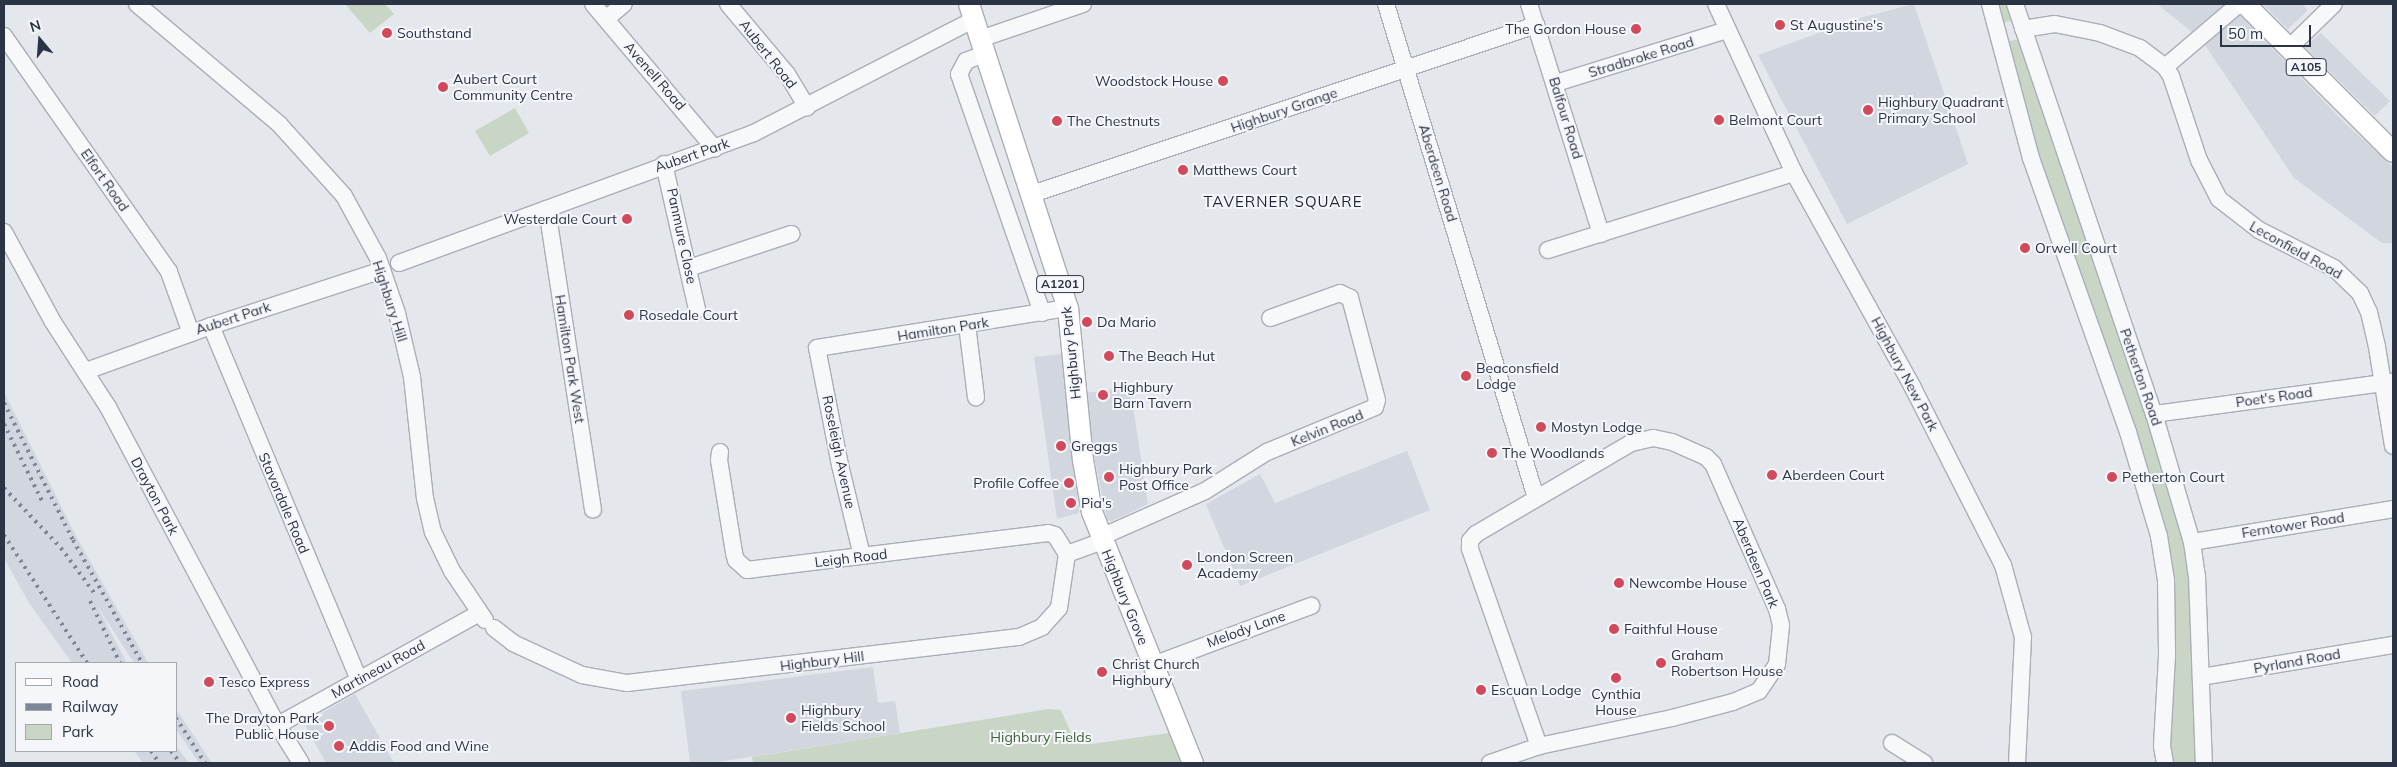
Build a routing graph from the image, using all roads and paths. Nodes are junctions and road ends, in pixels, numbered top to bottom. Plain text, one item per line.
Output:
1 (137, 4) edge
2 (593, 4) edge
3 (624, 4) edge
4 (728, 4) edge
5 (1083, 4) edge
6 (1386, 4) edge
7 (1529, 4) edge
8 (1716, 4) edge
9 (1990, 4) edge
10 (2015, 4) edge
11 (2239, 4) edge
12 (2245, 4) edge
13 (2334, 4) edge
14 (971, 12) edge
15 (606, 19) junction
16 (1536, 25) junction
17 (2023, 29) junction
18 (1727, 30) junction
19 (1998, 35) junction
20 (4, 36) edge
21 (982, 46) junction
22 (2288, 49) junction
23 (2165, 67) junction
24 (1406, 69) junction
25 (1556, 84) junction
26 (806, 107) junction
27 (715, 149) junction
28 (2393, 152) edge
29 (664, 164) junction
30 (1794, 173) junction
31 (1032, 194) junction
32 (547, 209) junction
33 (4, 232) edge
34 (791, 234) dead end
35 (1601, 234) junction
36 (1548, 250) dead end
37 (399, 263) dead end
38 (689, 268) junction
39 (382, 270) junction
40 (1068, 308) junction
41 (697, 309) dead end
42 (1042, 313) junction
43 (1270, 318) dead end
44 (967, 325) junction
45 (211, 326) junction
46 (191, 333) junction
47 (817, 348) joint
48 (86, 371) junction
49 (2388, 382) edge
50 (976, 397) dead end
51 (2154, 414) junction
52 (2393, 446) edge
53 (720, 452) dead end
54 (1536, 498) junction
55 (2393, 509) edge
56 (593, 510) dead end
57 (1102, 539) junction
58 (2192, 542) junction
59 (1068, 554) junction
60 (862, 556) junction
61 (1311, 606) dead end
62 (486, 620) junction
63 (2393, 645) edge
64 (1153, 665) junction
65 (2201, 677) junction
66 (359, 679) junction
67 (278, 724) junction
68 (1892, 743) dead end
69 (1538, 746) junction
70 (301, 763) edge
71 (1193, 763) edge
72 (1490, 763) edge
73 (1924, 763) edge
74 (2017, 763) edge
75 (2165, 763) edge
76 (2204, 763) edge

1 - 39 street, Highbury Hill
2 - 15 street, Avenell Road
3 - 15 street
4 - 26 street, Aubert Road
5 - 21 street
6 - 24 street, Aberdeen Road
7 - 16 street, Balfour Road
8 - 18 street, Highbury New Park
9 - 19 street
10 - 17 street, Petherton Road
11 - 23 street
12 - 22 main road, A105
13 - 22 street
14 - 21 main road, Highbury Park / A1201
14 - 26 street, Aubert Park
15 - 27 street, Avenell Road
16 - 24 street, Highbury Grange
16 - 25 street, Balfour Road
17 - 19 street, Leconfield Road
17 - 23 street, Leconfield Road
17 - 51 street, Petherton Road
18 - 25 street, Stradbroke Road
18 - 30 street, Highbury New Park
19 - 75 street
20 - 46 street, Elfort Road
21 - 31 main road, Highbury Park / A1201
21 - 42 street, Highbury Park
22 - 28 main road, A105
23 - 49 street, Leconfield Road
24 - 31 street, Highbury Grange
24 - 54 street, Aberdeen Road
25 - 35 street, Balfour Road
26 - 27 street, Aubert Park
27 - 29 street, Aubert Park
29 - 32 street, Aubert Park
29 - 38 street, Panmure Close
30 - 35 street
30 - 74 street, Highbury New Park
31 - 40 main road, Highbury Park / A1201
32 - 37 street, Aubert Park
32 - 56 street, Hamilton Park West
33 - 48 street, Drayton Park
34 - 38 street
35 - 36 street
38 - 41 street, Panmure Close
39 - 45 street, Aubert Park
39 - 62 street, Highbury Hill
40 - 42 street, Hamilton Park
40 - 57 main road, Highbury Park / A1201
42 - 44 street, Hamilton Park
43 - 57 street, Kelvin Road
44 - 47 street, Hamilton Park
44 - 50 street
45 - 46 street, Aubert Park
45 - 66 street, Stavordale Road
46 - 48 street, Aubert Park
47 - 60 street, Roseleigh Avenue
48 - 67 street, Drayton Park
49 - 51 street, Poet's Road
49 - 52 street, Leconfield Road
51 - 58 street, Petherton Road
53 - 60 street, Leigh Road
54 - 69 street, Aberdeen Park
54 - 69 street, Aberdeen Park
55 - 58 street, Ferntower Road
57 - 59 street
57 - 64 main road, Highbury Grove / A1201
58 - 65 street, Petherton Road
59 - 60 street, Leigh Road
59 - 62 street, Highbury Hill
61 - 64 street, Melody Lane
62 - 66 street, Martineau Road
63 - 65 street, Pyrland Road
64 - 71 main road, Highbury Grove / A1201
65 - 76 street, Petherton Road
66 - 67 street, Martineau Road
67 - 70 street, Drayton Park
68 - 73 street
69 - 72 street, Aberdeen Park

